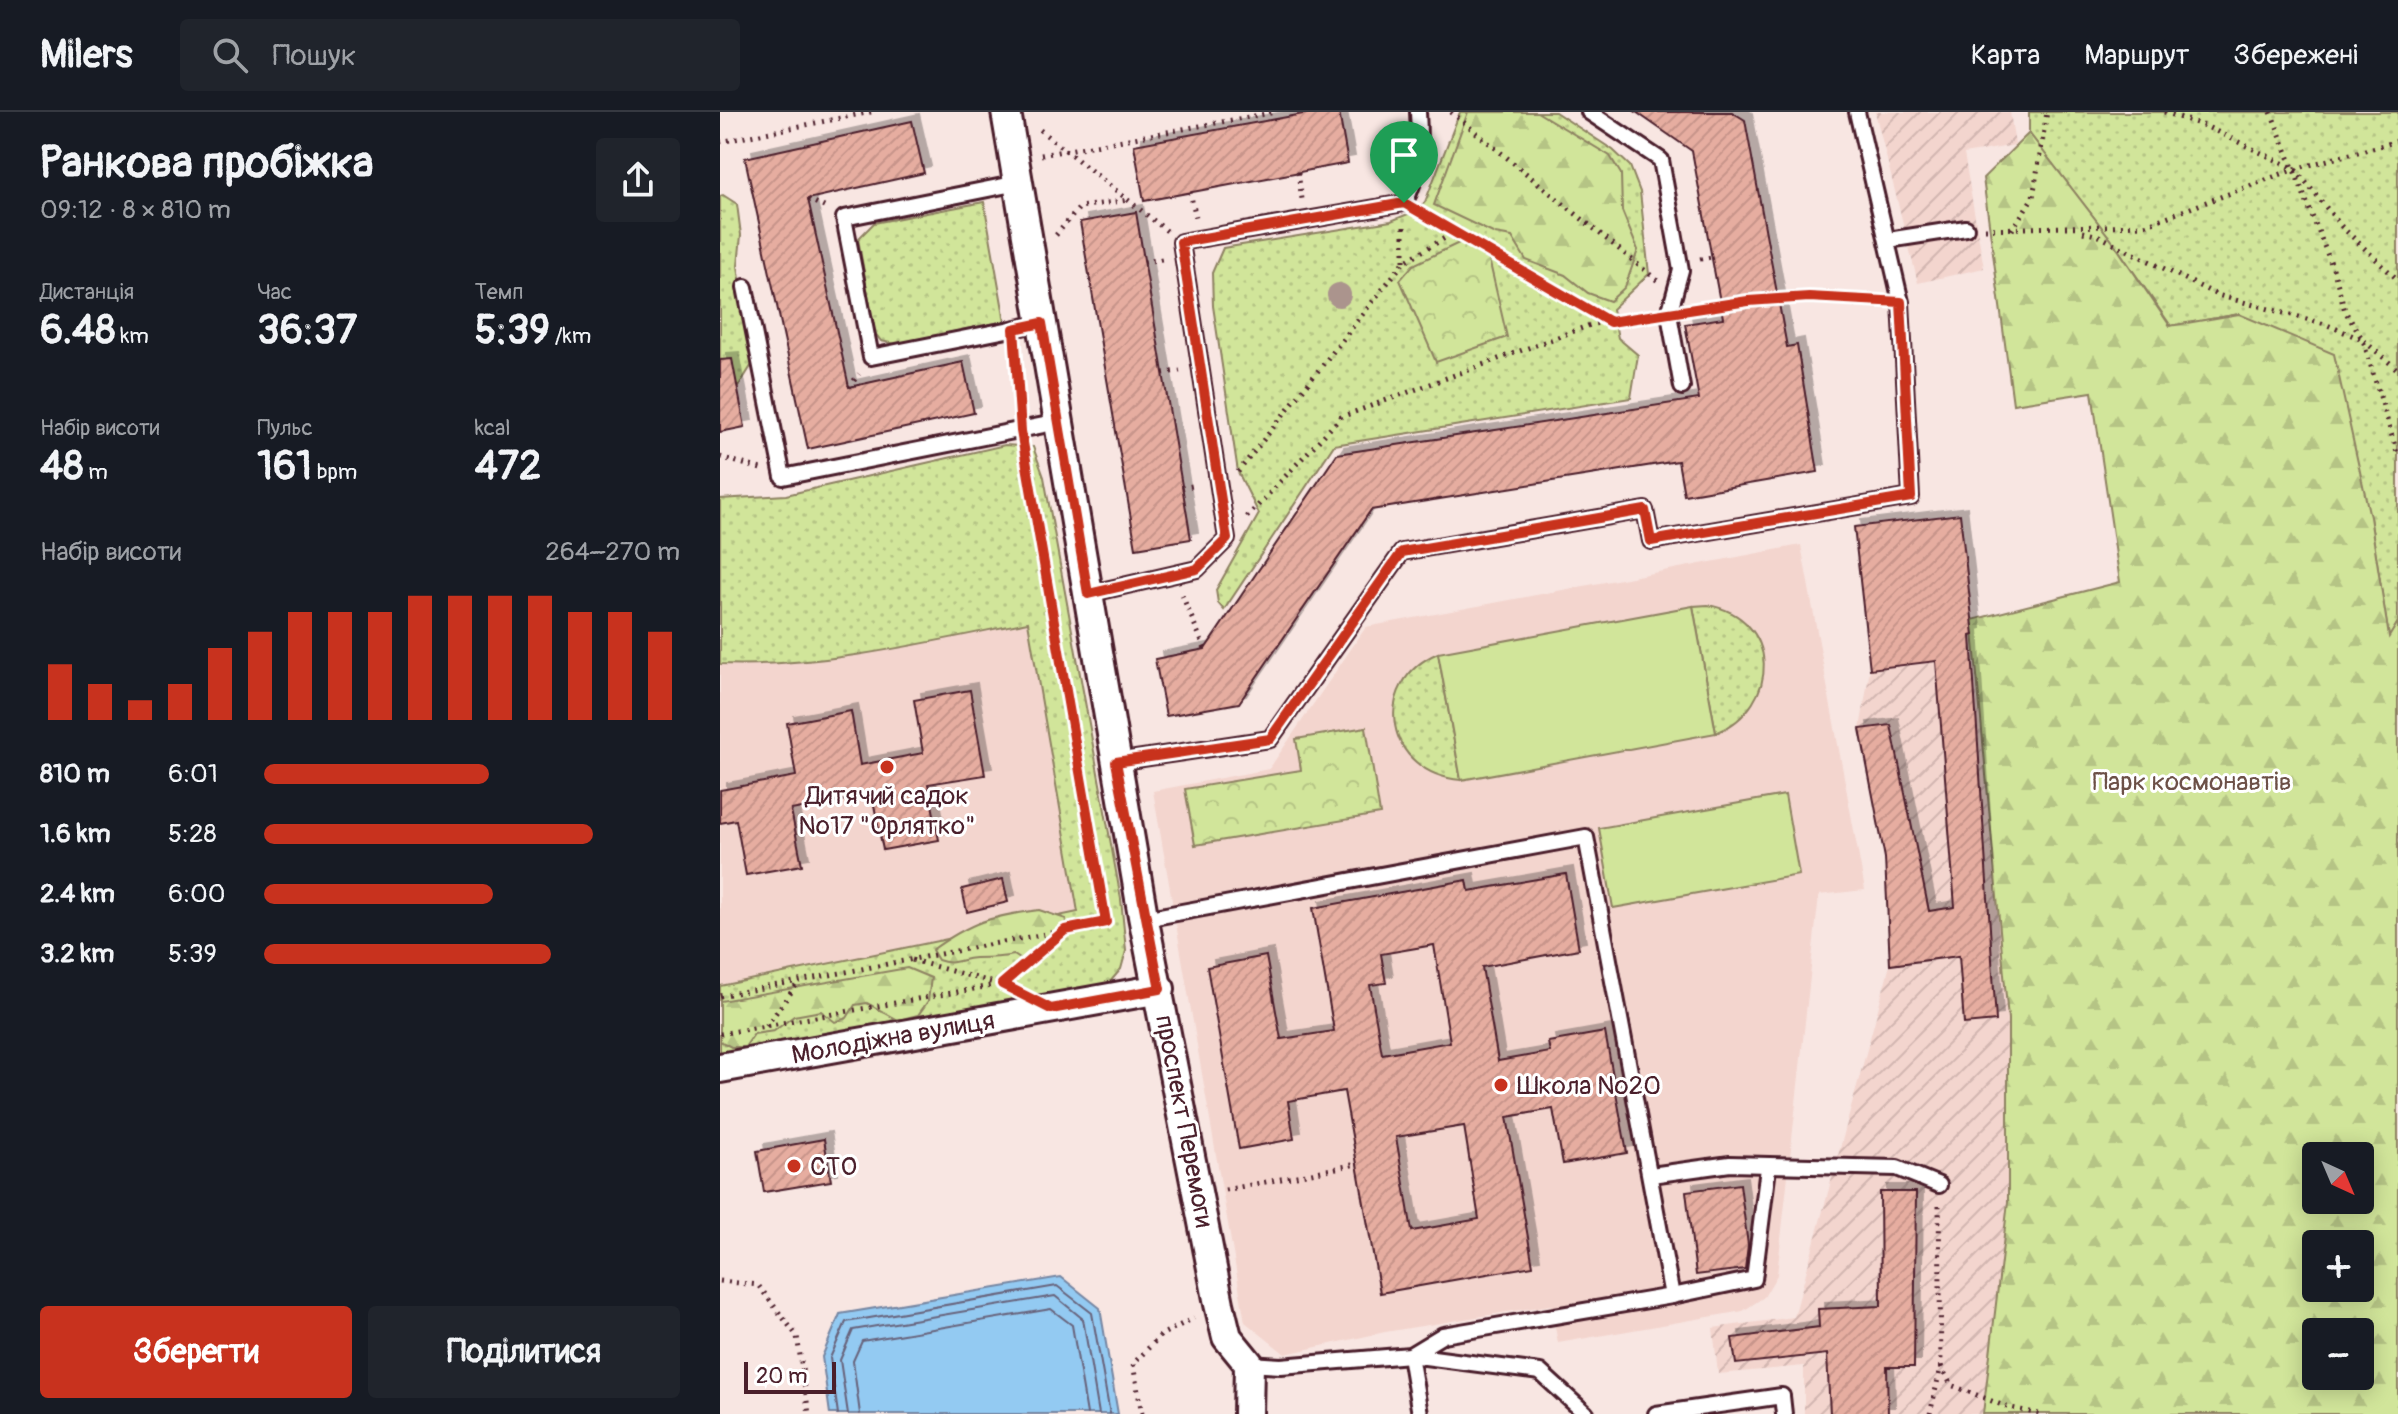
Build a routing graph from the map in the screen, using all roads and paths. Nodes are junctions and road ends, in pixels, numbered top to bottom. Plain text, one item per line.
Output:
1 (871, 112) edge
2 (1276, 112) edge
3 (1418, 112) edge
4 (1451, 112) edge
5 (1589, 112) edge
6 (1857, 112) edge
7 (2047, 112) edge
8 (2164, 112) edge
9 (2271, 112) edge
10 (1018, 117) edge
11 (2398, 141) edge
12 (720, 142) edge
13 (1066, 150) junction
14 (1036, 155) dead end
15 (2295, 169) junction
16 (1018, 183) junction
17 (1128, 200) junction
18 (1404, 203) junction
19 (1966, 228) joint
20 (2011, 230) junction
21 (2075, 230) junction
22 (1455, 232) junction
23 (1888, 240) junction
24 (1050, 242) dead end
25 (1181, 242) junction
26 (1404, 262) junction
27 (2398, 280) edge
28 (745, 287) dead end
29 (1674, 294) junction
30 (1901, 302) junction
31 (1669, 314) junction
32 (1610, 322) junction
33 (1042, 323) junction
34 (1014, 329) junction
35 (2363, 340) junction
36 (2398, 370) edge
37 (1682, 387) dead end
38 (1059, 422) junction
39 (1021, 431) junction
40 (2398, 456) edge
41 (720, 457) edge
42 (1238, 472) dead end
43 (783, 477) junction
44 (1227, 539) junction
45 (1174, 575) junction
46 (1088, 594) junction
47 (1205, 649) dead end
48 (1116, 762) junction
49 (1144, 919) junction
50 (1065, 930) junction
51 (911, 960) junction
52 (1002, 984) junction
53 (1160, 989) junction
54 (720, 996) edge
55 (1051, 1009) junction
56 (720, 1034) edge
57 (720, 1068) edge
58 (1357, 1164) dead end
59 (1768, 1168) junction
60 (1651, 1175) junction
61 (1939, 1185) joint
62 (1216, 1192) dead end
63 (720, 1281) edge
64 (1672, 1296) junction
65 (1219, 1304) junction
66 (1410, 1355) junction
67 (1249, 1364) junction
68 (1941, 1366) junction
69 (1566, 1395) junction
70 (809, 1414) edge
71 (1142, 1414) edge
72 (1248, 1414) edge
73 (1420, 1414) edge
74 (1567, 1414) edge
75 (1586, 1414) edge
76 (1656, 1414) edge
77 (1784, 1414) edge
78 (1930, 1414) edge
79 (2039, 1414) edge

1 - 12 path
2 - 13 path
3 - 18 lane
4 - 29 path
5 - 29 lane
6 - 23 lane
7 - 20 path
8 - 15 path
9 - 15 path
10 - 13 path
10 - 16 street, проспект Перемоги
11 - 15 path
13 - 14 path
13 - 17 path
15 - 21 path
15 - 27 path
15 - 35 path
16 - 33 street, проспект Перемоги
16 - 34 lane
17 - 24 path
17 - 25 path
18 - 22 path
18 - 25 lane
18 - 26 path
19 - 20 path
19 - 23 lane
20 - 21 path
21 - 35 path
22 - 26 path
22 - 32 path
23 - 30 lane
25 - 44 lane
26 - 42 path
28 - 43 lane
29 - 31 lane
30 - 31 path
30 - 48 lane
31 - 32 path
31 - 37 lane
32 - 44 path
33 - 34 lane
33 - 38 street, проспект Перемоги
34 - 39 path
35 - 36 path
35 - 40 path
38 - 39 lane
38 - 46 street, проспект Перемоги
39 - 43 lane
39 - 50 path
41 - 43 path
44 - 45 lane
45 - 46 lane
45 - 47 path
46 - 48 street, проспект Перемоги
48 - 49 street, проспект Перемоги
49 - 53 street, проспект Перемоги
49 - 60 lane
50 - 51 path
50 - 52 path
51 - 52 path
51 - 54 path
52 - 55 path
52 - 56 path
53 - 55 street, Молодіжна вулиця
53 - 65 street, проспект Перемоги
55 - 57 street, Молодіжна вулиця
58 - 62 path
59 - 60 lane
59 - 61 lane
59 - 64 lane
60 - 64 lane
61 - 68 path
63 - 70 path
64 - 66 lane
65 - 67 street, проспект Перемоги
65 - 71 path
66 - 67 lane
66 - 69 lane
66 - 73 lane
67 - 72 street
68 - 78 path
68 - 79 path
69 - 74 lane
69 - 75 lane
76 - 77 lane

